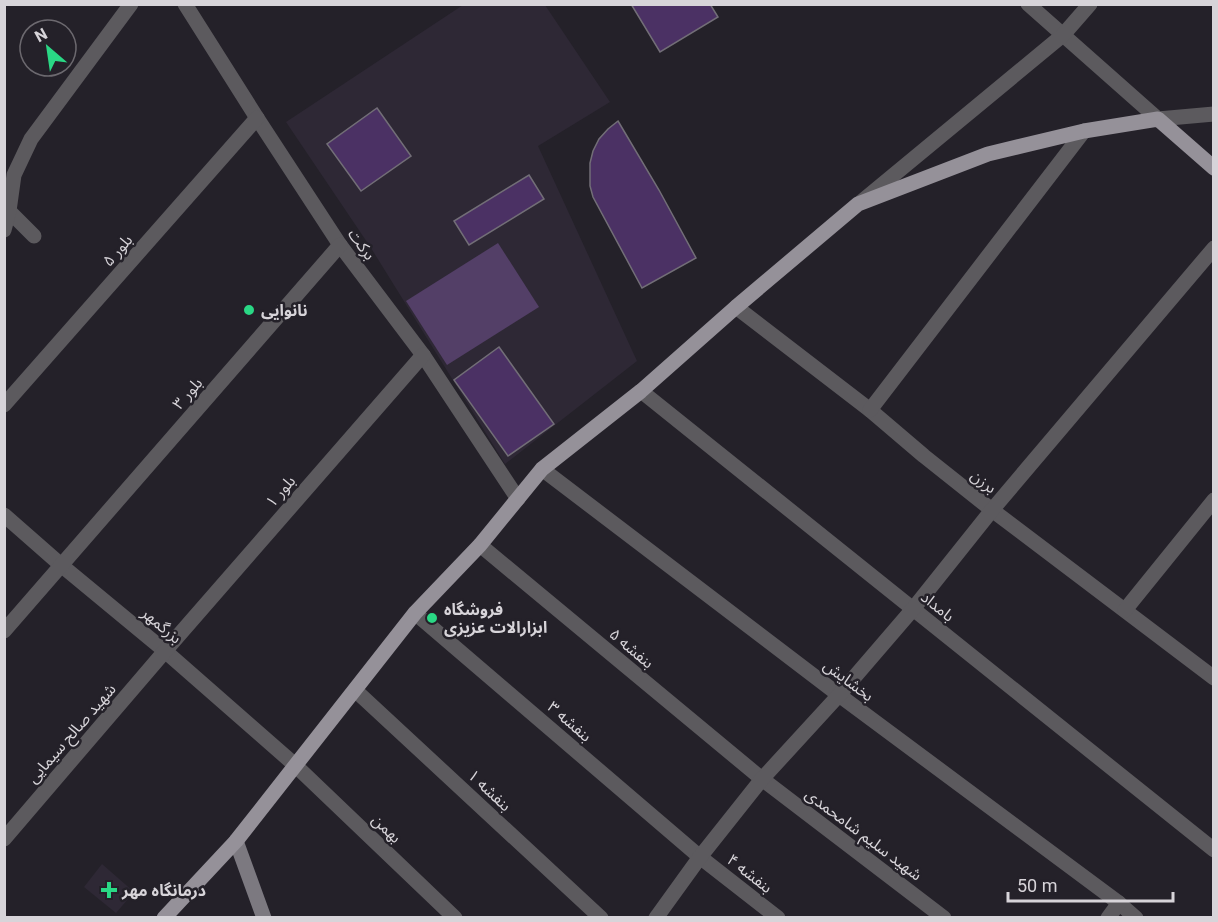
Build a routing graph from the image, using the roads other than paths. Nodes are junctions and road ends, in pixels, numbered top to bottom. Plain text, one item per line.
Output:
1 (131, 4) edge
2 (185, 4) edge
3 (1028, 4) edge
4 (1090, 4) edge
5 (1063, 35) junction
6 (1214, 114) edge
7 (256, 118) junction
8 (1158, 119) junction
9 (1084, 131) junction
10 (1214, 168) edge
11 (858, 204) junction
12 (9, 211) junction
13 (4, 230) edge
14 (34, 236) dead end
15 (340, 245) junction
16 (1214, 248) edge
17 (736, 307) junction
18 (423, 355) junction
19 (641, 390) junction
20 (4, 405) edge
21 (870, 410) junction
22 (543, 469) junction
23 (518, 499) junction
24 (1214, 500) edge
25 (992, 510) junction
26 (4, 515) edge
27 (480, 545) junction
28 (61, 565) junction
29 (913, 609) junction
30 (1125, 610) junction
31 (416, 613) junction
32 (4, 631) edge
33 (165, 651) junction
34 (1214, 678) edge
35 (355, 690) junction
36 (839, 695) junction
37 (295, 765) junction
38 (762, 779) junction
39 (4, 839) edge
40 (236, 841) junction
41 (1214, 850) edge
42 (700, 857) junction
43 (1119, 903) junction
44 (164, 918) edge
45 (264, 918) edge
46 (455, 918) edge
47 (602, 918) edge
48 (656, 918) edge
49 (778, 918) edge
50 (944, 918) edge
51 (1108, 918) edge
52 (1136, 918) edge

1 - 12 street
2 - 7 street, برکت
3 - 5 street
4 - 5 street
5 - 8 street
5 - 11 street
6 - 8 street
7 - 15 street, برکت
7 - 20 street, بلور ۵
8 - 9 main road
8 - 10 main road
9 - 11 main road
9 - 21 street
11 - 17 main road
12 - 13 street
12 - 14 street
15 - 18 street, برکت
15 - 28 street, بلور ۳
16 - 25 street
17 - 19 main road
17 - 21 street, برزن
18 - 23 street, برکت
18 - 33 street, بلور ۱
19 - 22 main road
19 - 29 street, بامداد
21 - 25 street, برزن
22 - 23 main road
22 - 36 street, بخشایش
23 - 27 main road
24 - 30 street
25 - 29 street
25 - 30 street, برزن
26 - 28 street, بزرگمهر
27 - 31 main road
27 - 38 street, بنفشه ۵
28 - 32 street, بلور ۳
28 - 33 street, بزرگمهر
29 - 36 street
29 - 41 street, بامداد
30 - 34 street, برزن
31 - 35 main road
31 - 42 street, بنفشه ۳
33 - 37 street, بزرگمهر
33 - 39 street, شهید صالح سیمایی
35 - 37 main road
35 - 47 street, بنفشه ۱
36 - 38 street
36 - 43 street, بخشایش
37 - 40 main road
37 - 46 street, بهمن
38 - 42 street
38 - 50 street, شهید سلیم شامحمدی
40 - 44 main road
40 - 45 main road
42 - 48 street
42 - 49 street, بنفشه ۴
43 - 51 street
43 - 52 street, بخشایش

